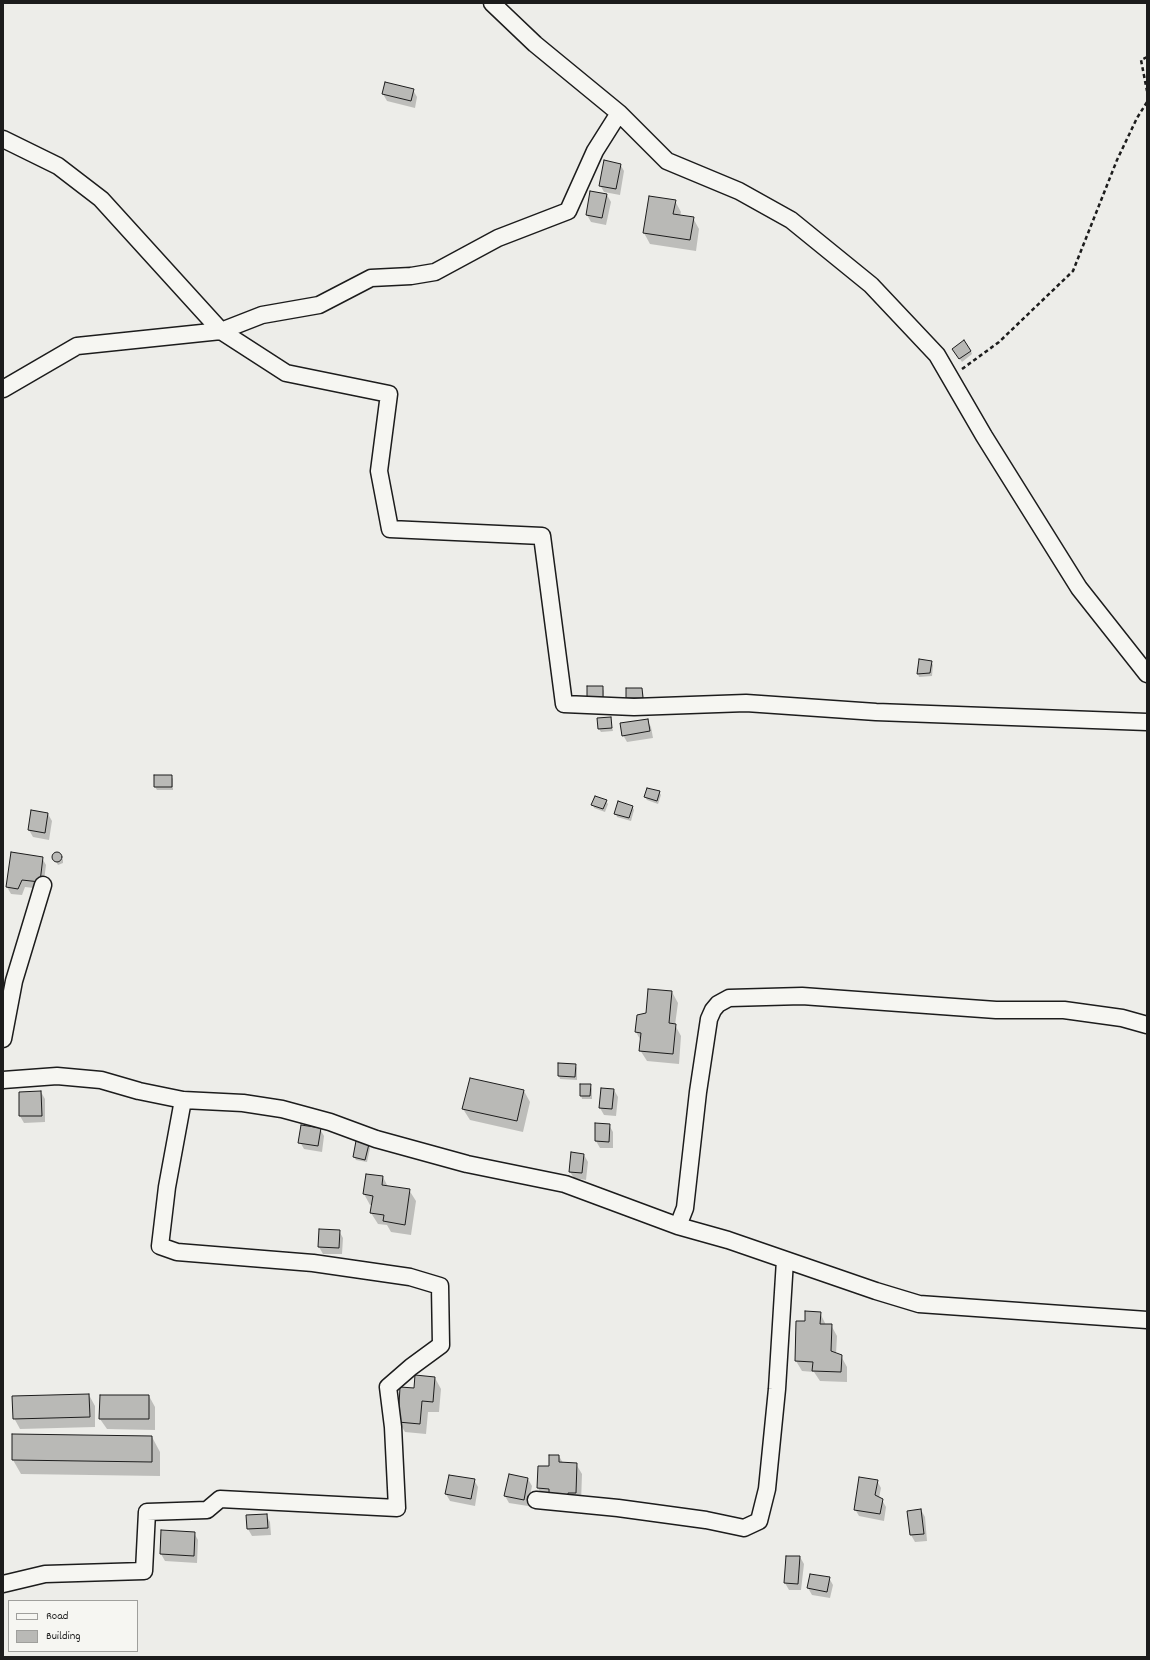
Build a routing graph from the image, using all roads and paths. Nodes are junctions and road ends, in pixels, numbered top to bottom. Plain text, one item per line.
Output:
1 (492, 3) edge
2 (1147, 57) edge
3 (1147, 91) edge
4 (1147, 102) edge
5 (619, 113) junction
6 (3, 139) edge
7 (221, 331) junction
8 (950, 378) junction
9 (3, 389) edge
10 (1147, 674) edge
11 (1147, 722) edge
12 (43, 885) dead end
13 (1147, 1025) edge
14 (3, 1039) edge
15 (3, 1080) edge
16 (183, 1100) junction
17 (678, 1226) junction
18 (785, 1260) junction
19 (1147, 1320) edge
20 (536, 1500) dead end
21 (3, 1584) edge

1 - 5 street
2 - 3 path
4 - 8 path
5 - 7 street
5 - 8 street
6 - 7 street
7 - 9 street
7 - 11 street
8 - 10 street
12 - 14 street
13 - 17 street
15 - 16 street
16 - 17 street
16 - 21 street
17 - 18 street
18 - 19 street
18 - 20 street

